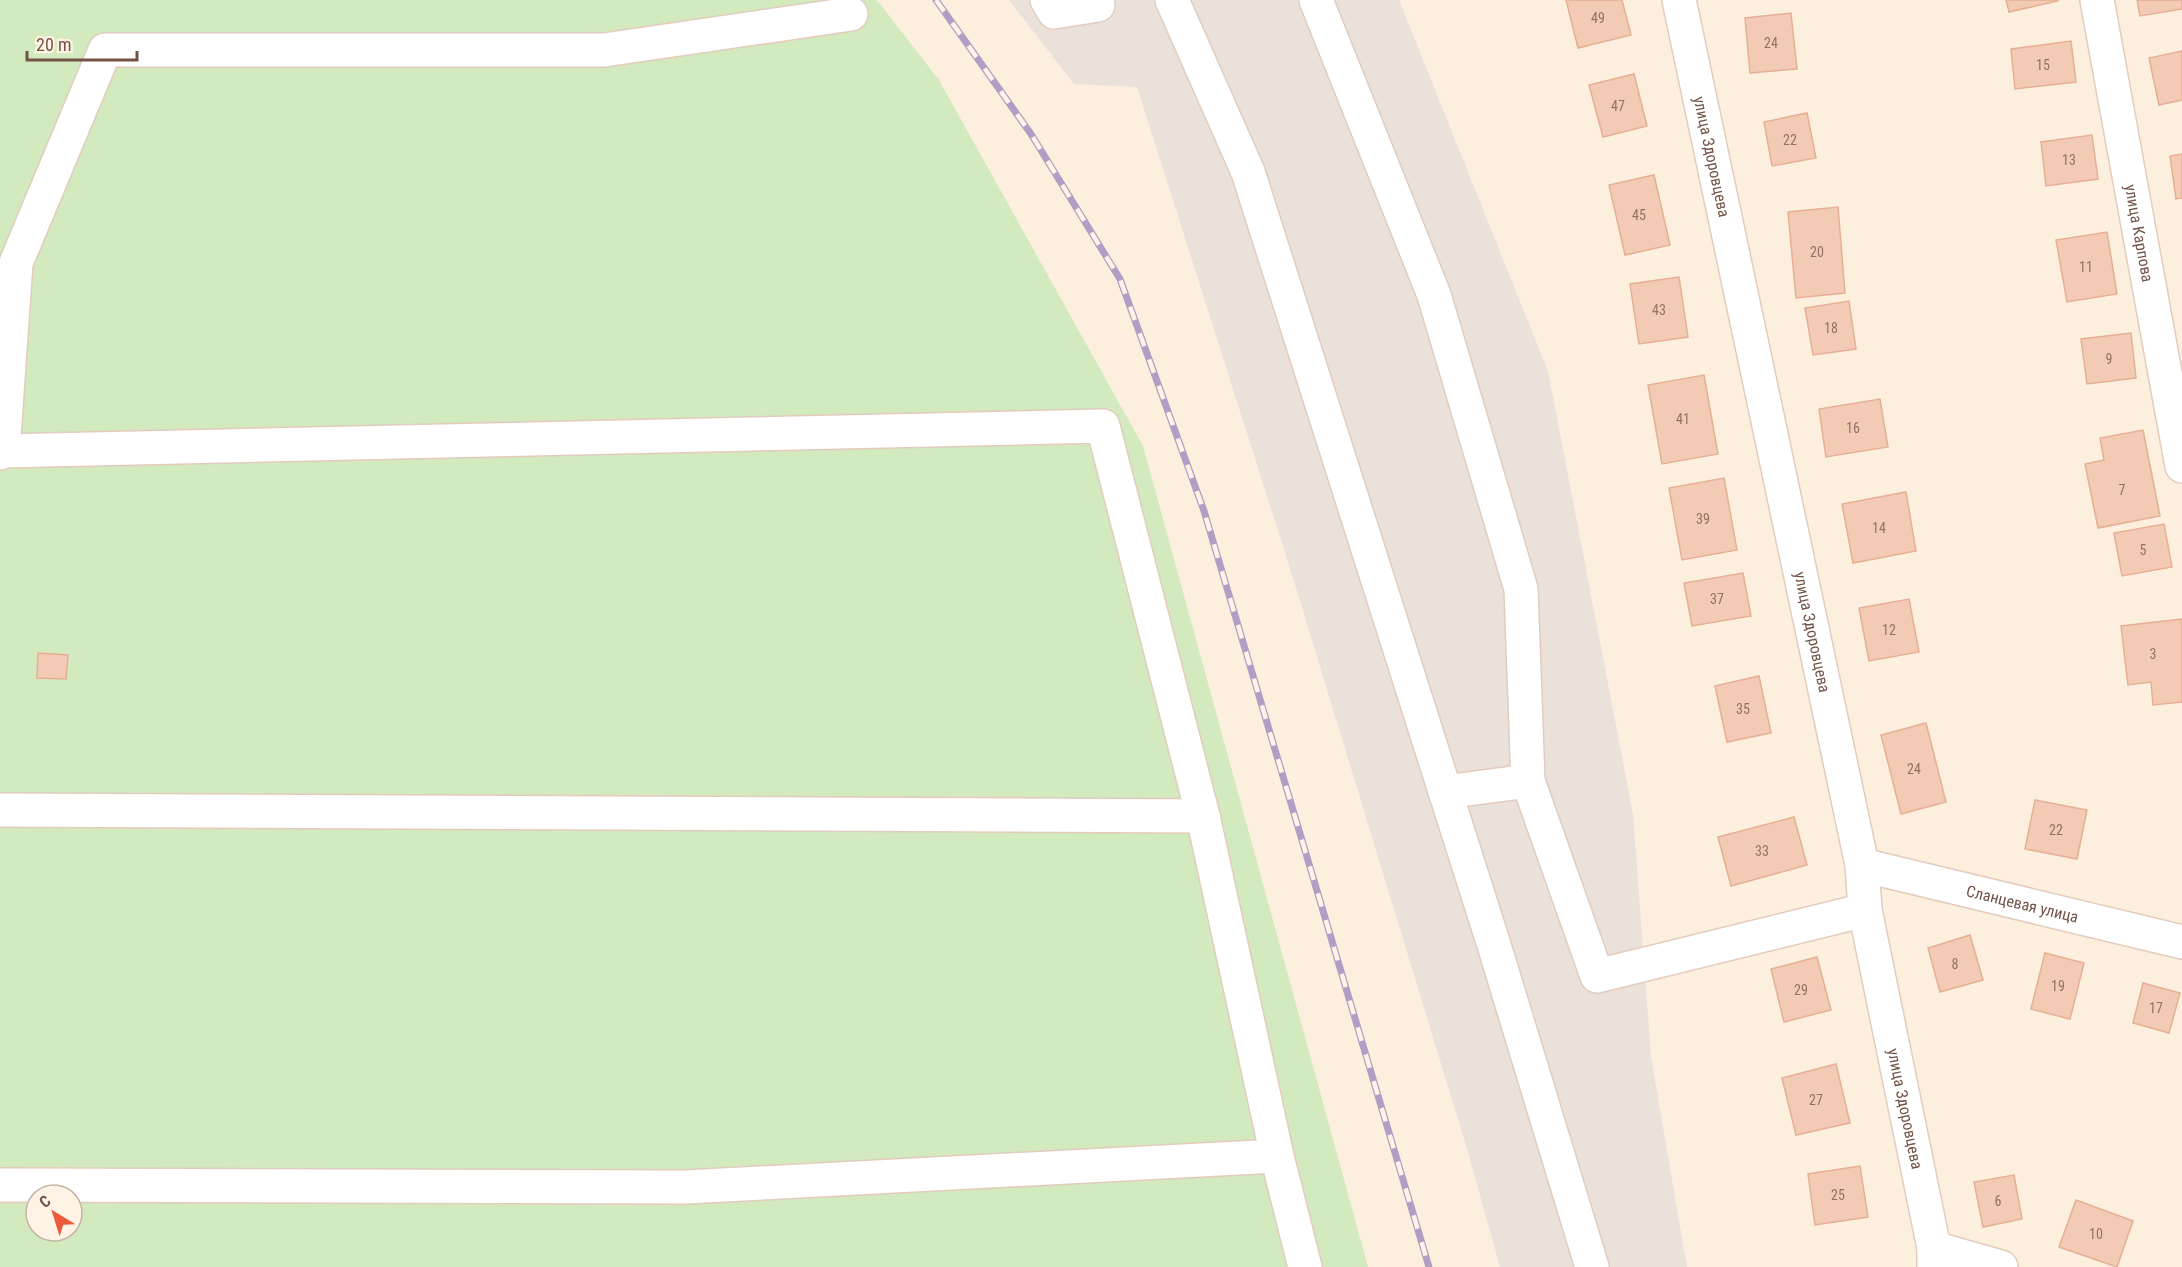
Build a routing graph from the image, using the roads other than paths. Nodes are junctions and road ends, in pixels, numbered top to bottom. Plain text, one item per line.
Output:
1 (1047, 0) edge
2 (1172, 0) edge
3 (1316, 0) edge
4 (1679, 0) edge
5 (2097, 0) edge
6 (1098, 5) dead end
7 (850, 14) dead end
8 (1, 451) edge
9 (2182, 466) edge
10 (1528, 781) junction
11 (1445, 792) junction
12 (0, 810) edge
13 (1203, 816) junction
14 (1862, 866) junction
15 (1865, 910) junction
16 (2182, 942) edge
17 (1277, 1156) junction
18 (0, 1185) edge
19 (1934, 1258) edge
20 (1305, 1267) edge
21 (1592, 1267) edge
22 (2001, 1267) edge

1 - 6 street
2 - 11 street
3 - 10 street
4 - 14 street, улица Здоровцева
5 - 9 street, улица Карпова
7 - 8 street
8 - 13 street
10 - 11 street
10 - 15 street
11 - 21 street
12 - 13 street
13 - 17 street
14 - 15 street, улица Здоровцева
14 - 16 street, Сланцевая улица
15 - 19 street, улица Здоровцева
17 - 18 street
17 - 20 street
19 - 22 street

